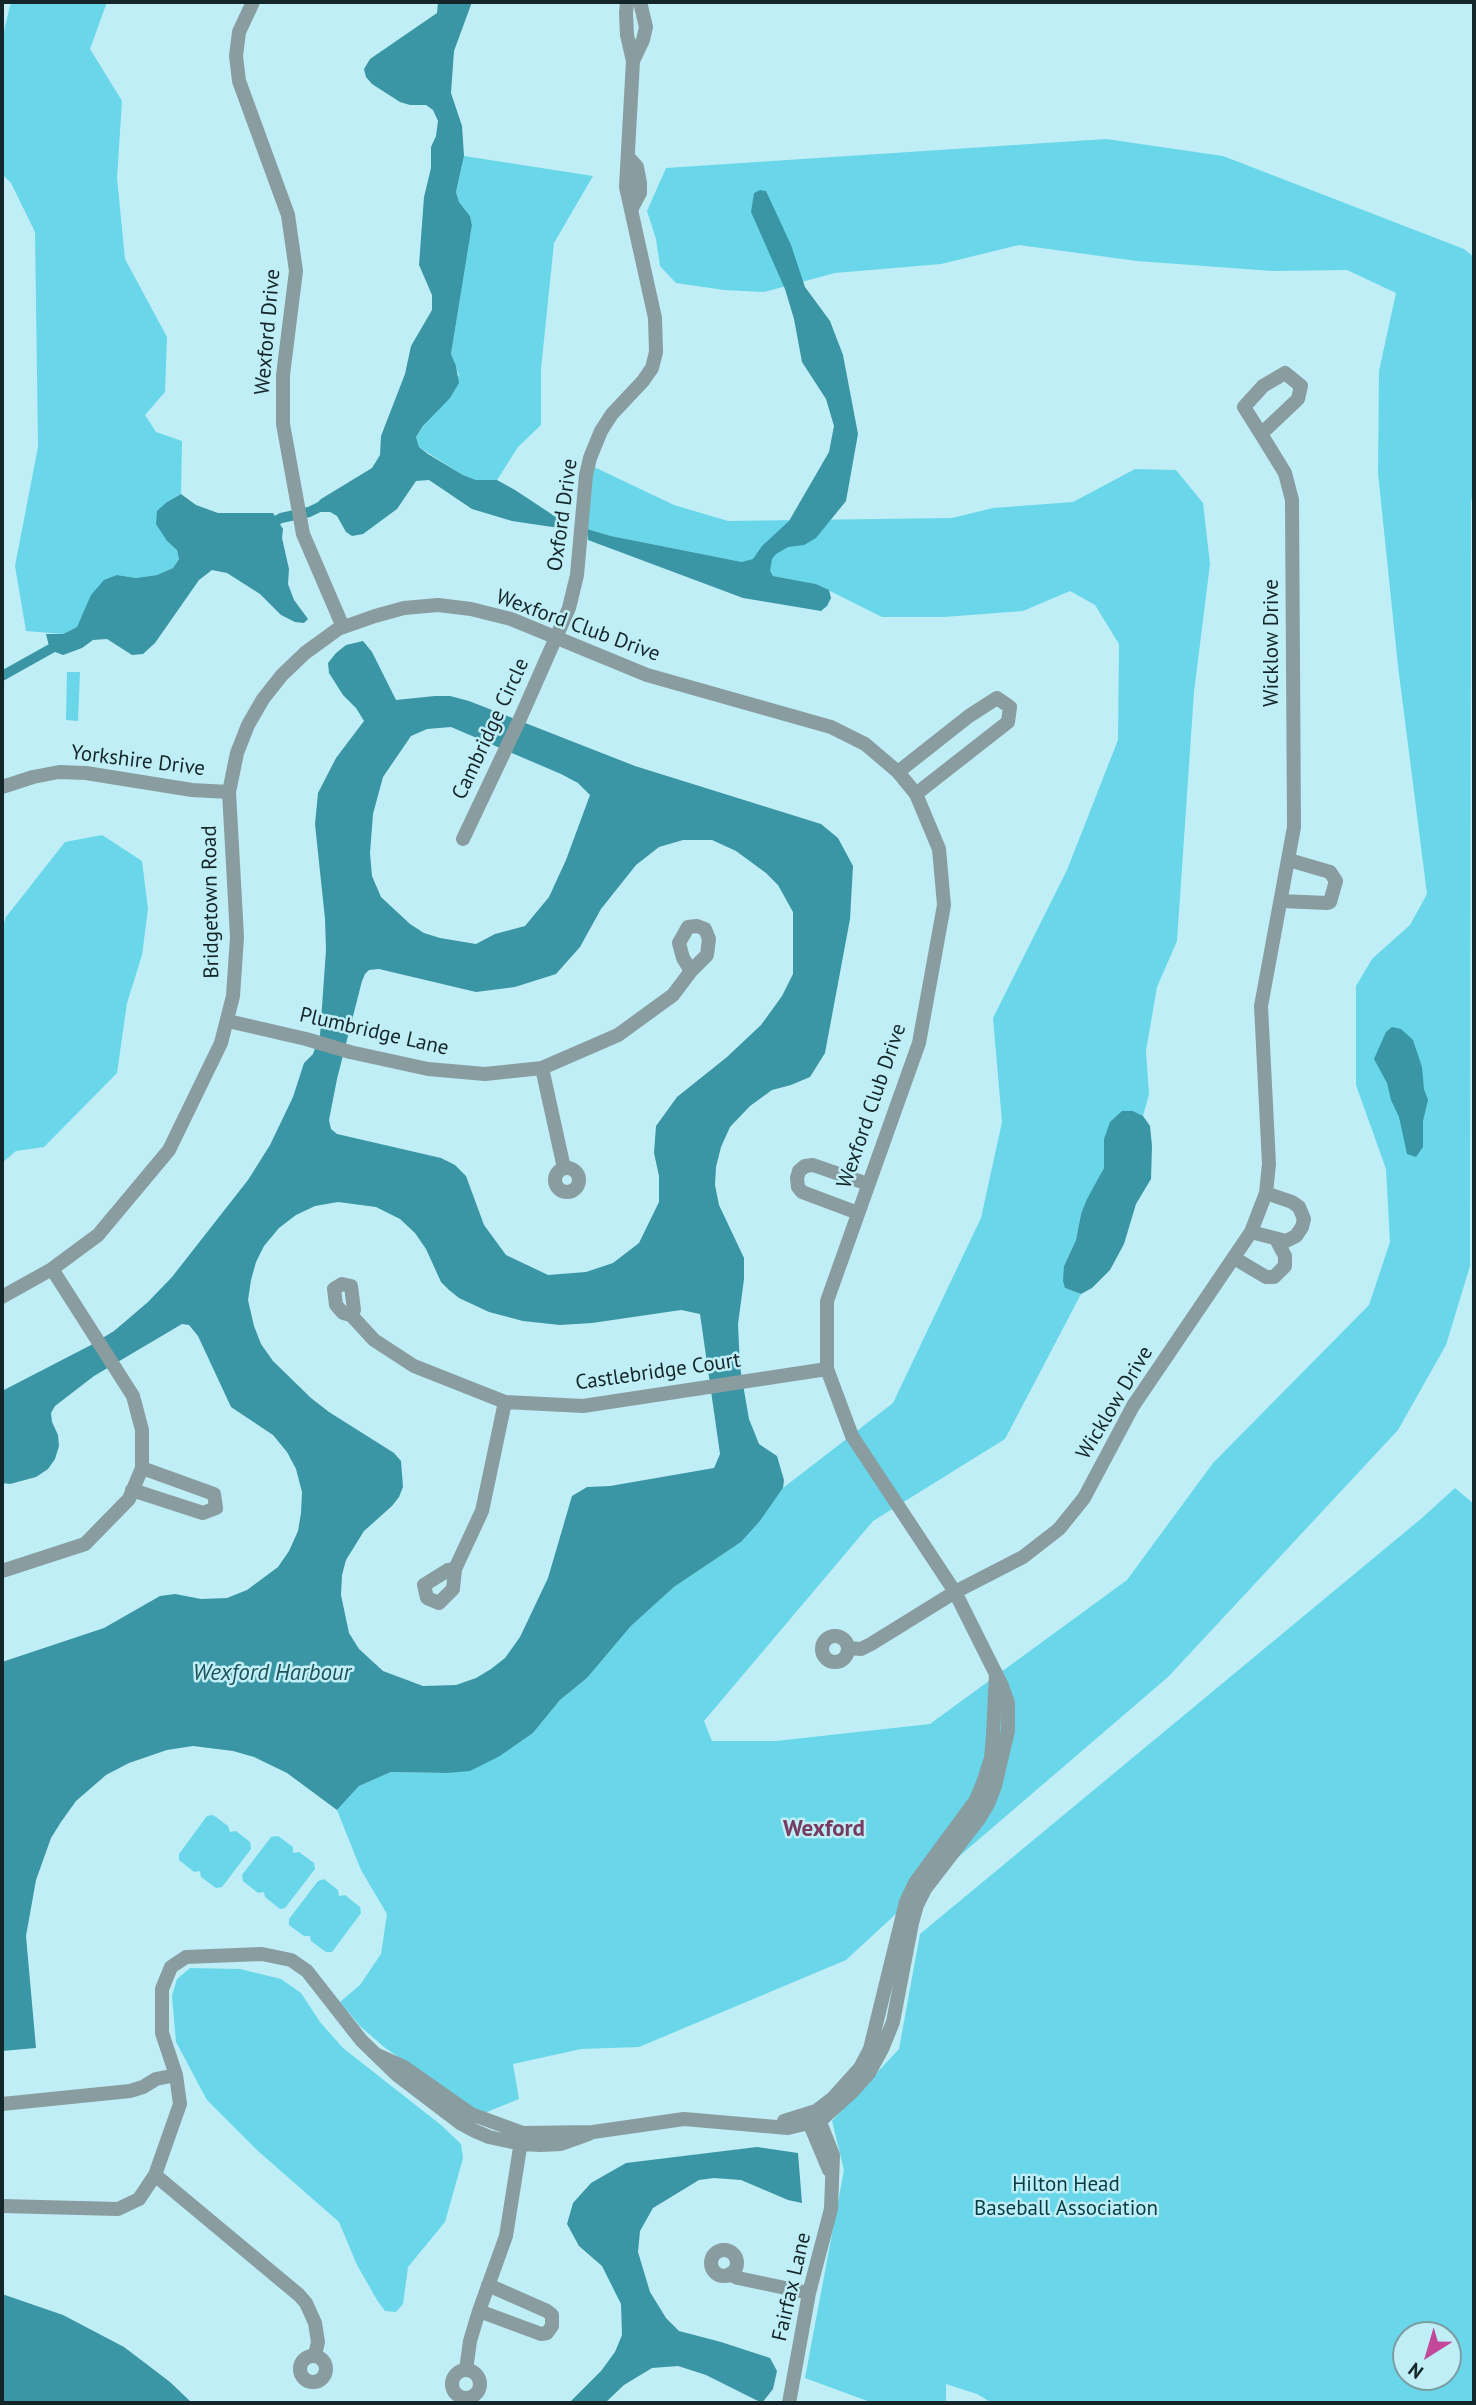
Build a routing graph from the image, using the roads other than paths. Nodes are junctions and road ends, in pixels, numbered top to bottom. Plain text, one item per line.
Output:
1 (253, 2) edge
2 (627, 2) edge
3 (640, 2) edge
4 (633, 61) junction
5 (1261, 434) dead end
6 (343, 627) junction
7 (555, 636) junction
8 (898, 772) junction
9 (2, 787) edge
10 (229, 792) junction
11 (916, 794) junction
12 (463, 839) dead end
13 (1289, 860) junction
14 (1281, 901) junction
15 (691, 971) dead end
16 (228, 1021) junction
17 (542, 1068) junction
18 (564, 1168) dead end
19 (868, 1184) junction
20 (1266, 1193) junction
21 (858, 1213) junction
22 (1251, 1232) junction
23 (1277, 1241) junction
24 (1234, 1258) junction
25 (52, 1269) junction
26 (2, 1297) edge
27 (351, 1315) dead end
28 (827, 1369) junction
29 (505, 1402) junction
30 (142, 1468) junction
31 (132, 1490) junction
32 (455, 1569) dead end
33 (2, 1571) edge
34 (955, 1592) junction
35 (848, 1648) dead end
36 (176, 2075) junction
37 (2, 2104) edge
38 (813, 2117) junction
39 (522, 2139) junction
40 (155, 2175) junction
41 (2, 2206) edge
42 (729, 2274) dead end
43 (488, 2285) junction
44 (809, 2293) junction
45 (479, 2311) junction
46 (315, 2356) dead end
47 (466, 2370) dead end
48 (789, 2403) edge

1 - 6 street, Wexford Drive
2 - 4 street, Oxford Drive
3 - 4 street, Oxford Drive
4 - 7 street, Oxford Drive
5 - 13 street, Wicklow Drive
6 - 7 street, Wexford Club Drive
6 - 10 street, Bridgetown Road
7 - 8 street, Wexford Club Drive
7 - 12 street, Cambridge Circle
8 - 11 street, Wexford Club Drive
8 - 11 street
9 - 10 street, Yorkshire Drive
10 - 16 street, Bridgetown Road
11 - 19 street, Wexford Club Drive
13 - 14 street, Wicklow Drive
13 - 14 street
14 - 20 street, Wicklow Drive
15 - 17 street, Plumbridge Lane
16 - 17 street, Plumbridge Lane
16 - 25 street, Bridgetown Road
17 - 18 street
19 - 21 street, Wexford Club Drive
19 - 21 street
20 - 22 street, Wicklow Drive
20 - 23 street
21 - 28 street, Wexford Club Drive
22 - 23 street
22 - 24 street, Wicklow Drive
23 - 24 street
24 - 34 street, Wicklow Drive
25 - 26 street, Bridgetown Road
25 - 30 street
27 - 29 street, Castlebridge Court
28 - 29 street, Castlebridge Court
28 - 34 street, Wexford Club Drive
29 - 32 street
30 - 31 street
30 - 31 street
31 - 33 street
34 - 35 street, Wicklow Drive
34 - 38 street, Wexford Club Drive
36 - 37 street
36 - 39 street, Wexford Club Drive
36 - 40 street, Wexford Club Drive
38 - 39 street, Wexford Club Drive
38 - 44 street, Fairfax Lane
39 - 43 street
40 - 41 street, Wexford Club Drive
40 - 46 street
42 - 44 street
43 - 45 street
43 - 45 street
44 - 48 street, Fairfax Lane
45 - 47 street

